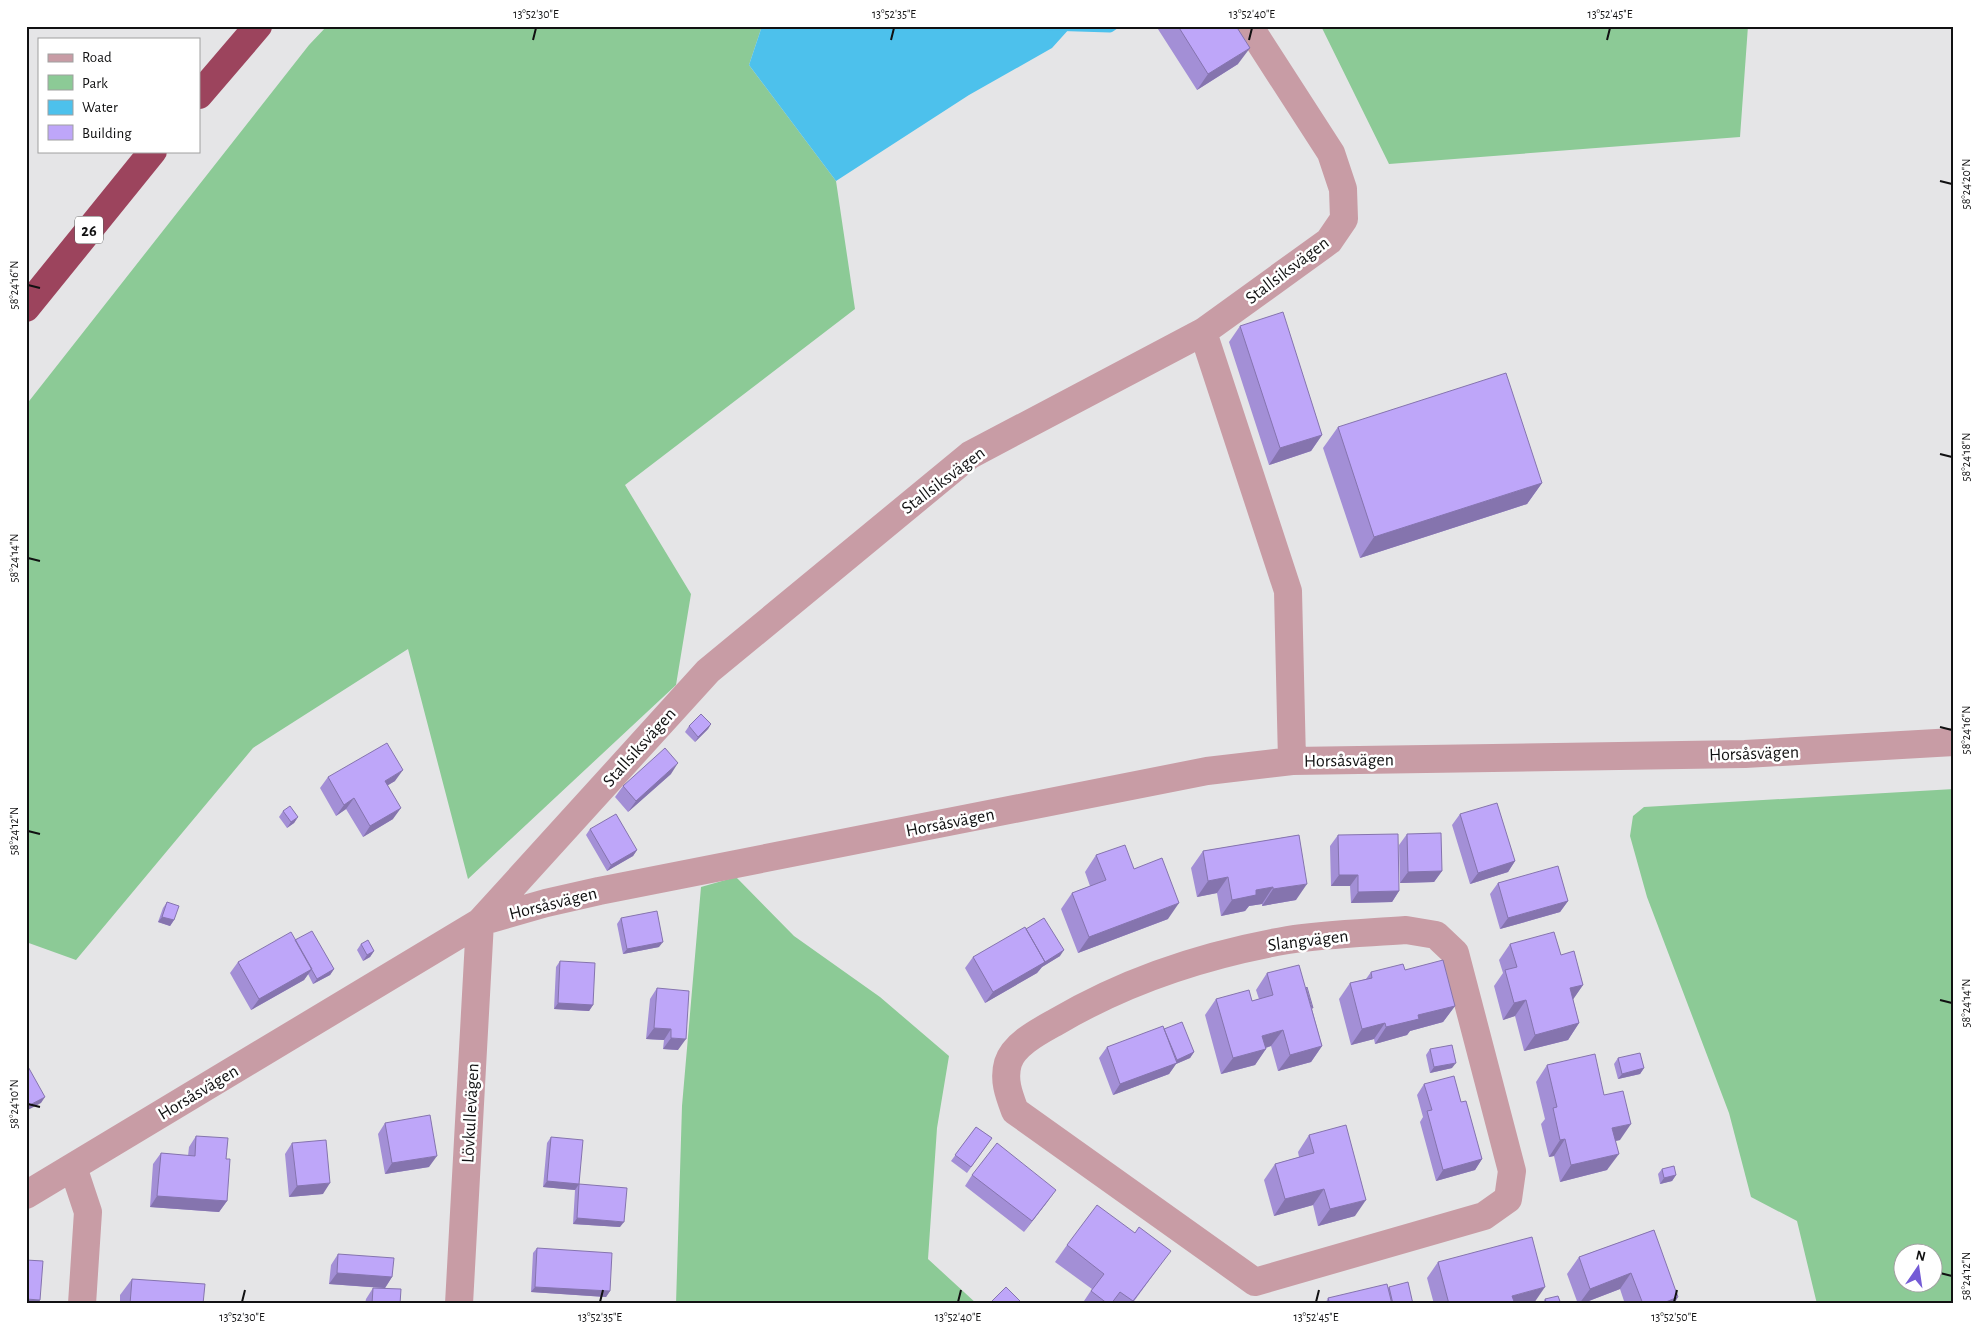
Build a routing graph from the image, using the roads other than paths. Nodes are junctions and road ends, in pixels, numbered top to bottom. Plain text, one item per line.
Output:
1 (258, 26) edge
2 (1249, 26) edge
3 (200, 94) edge
4 (152, 152) edge
5 (26, 308) edge
6 (1203, 332) junction
7 (1954, 742) edge
8 (1292, 761) junction
9 (480, 922) junction
10 (73, 1168) junction
11 (26, 1195) edge
12 (1255, 1293) edge
13 (82, 1304) edge
14 (459, 1304) edge

1 - 3 highway
2 - 6 street, Stallsiksvägen
4 - 5 highway, 26
6 - 8 street
6 - 9 street, Stallsiksvägen
7 - 8 street, Horsåsvägen
8 - 9 street, Horsåsvägen
9 - 10 street, Horsåsvägen
9 - 14 street, Lövkullevägen
10 - 11 street, Horsåsvägen
10 - 13 street
12 - 12 street, Slangvägen

